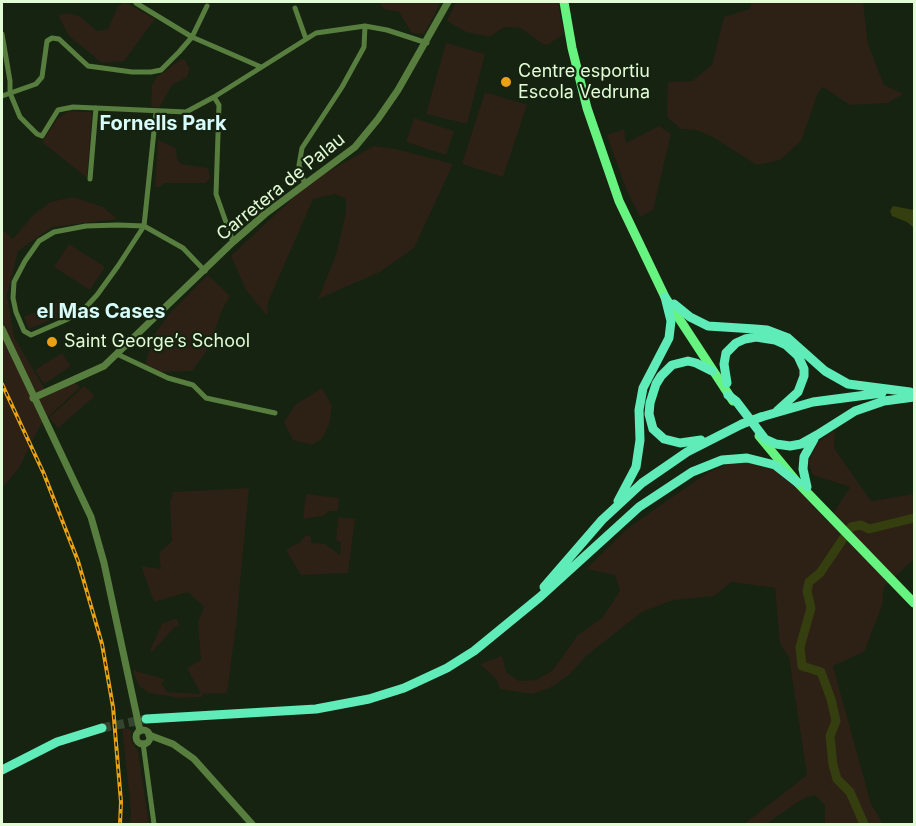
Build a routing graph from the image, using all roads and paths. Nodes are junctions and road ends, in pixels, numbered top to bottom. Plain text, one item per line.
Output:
1 (448, 2) edge
2 (564, 2) edge
3 (135, 3) edge
4 (207, 6) dead end
5 (294, 8) dead end
6 (365, 26) junction
7 (2, 34) edge
8 (192, 37) junction
9 (306, 39) junction
10 (427, 43) junction
11 (261, 67) junction
12 (10, 93) junction
13 (2, 96) edge
14 (214, 97) junction
15 (96, 108) junction
16 (156, 112) junction
17 (90, 179) dead end
18 (305, 185) junction
19 (144, 226) junction
20 (233, 242) junction
21 (649, 265) junction
22 (205, 271) junction
23 (665, 297) junction
24 (674, 304) junction
25 (2, 329) edge
26 (117, 354) junction
27 (712, 371) junction
28 (727, 383) junction
29 (913, 393) edge
30 (728, 395) junction
31 (33, 398) junction
32 (777, 411) junction
33 (275, 413) dead end
34 (817, 435) junction
35 (710, 439) junction
36 (771, 441) junction
37 (802, 485) junction
38 (615, 507) junction
39 (915, 603) edge
40 (520, 613) junction
41 (147, 719) tunnel mouth
42 (102, 728) tunnel mouth
43 (140, 730) junction
44 (149, 735) junction
45 (143, 743) junction
46 (2, 770) edge
47 (154, 825) edge
48 (252, 825) edge

1 - 10 street, Carretera de Palau
2 - 21 main road
3 - 8 street
4 - 8 street
5 - 9 street
6 - 9 street
6 - 10 street
6 - 18 street
7 - 12 street
8 - 11 street
8 - 12 street
9 - 11 street
10 - 18 street, Carretera de Palau
11 - 14 street
12 - 13 street
12 - 15 street
14 - 16 street
14 - 20 street
15 - 16 street
15 - 17 street
16 - 19 street
18 - 20 street, Carretera de Palau
19 - 19 street
19 - 22 street
20 - 22 street, Carretera de Palau
21 - 23 main road
21 - 24 main road
22 - 26 street, Carretera de Palau
23 - 27 main road
23 - 38 highway
24 - 28 main road
24 - 29 highway
25 - 31 street
26 - 31 street, Carretera de Palau
26 - 33 street
27 - 30 main road
27 - 35 highway
28 - 32 highway
28 - 36 main road
29 - 32 highway
29 - 34 highway
30 - 36 highway
30 - 37 main road
31 - 43 street
32 - 35 highway, bridge
34 - 36 highway
34 - 37 highway
35 - 38 highway
36 - 37 main road
37 - 39 main road
37 - 40 highway
38 - 40 highway
40 - 41 highway
42 - 46 highway
43 - 44 street
43 - 45 street
44 - 45 street
44 - 48 street
45 - 47 street

